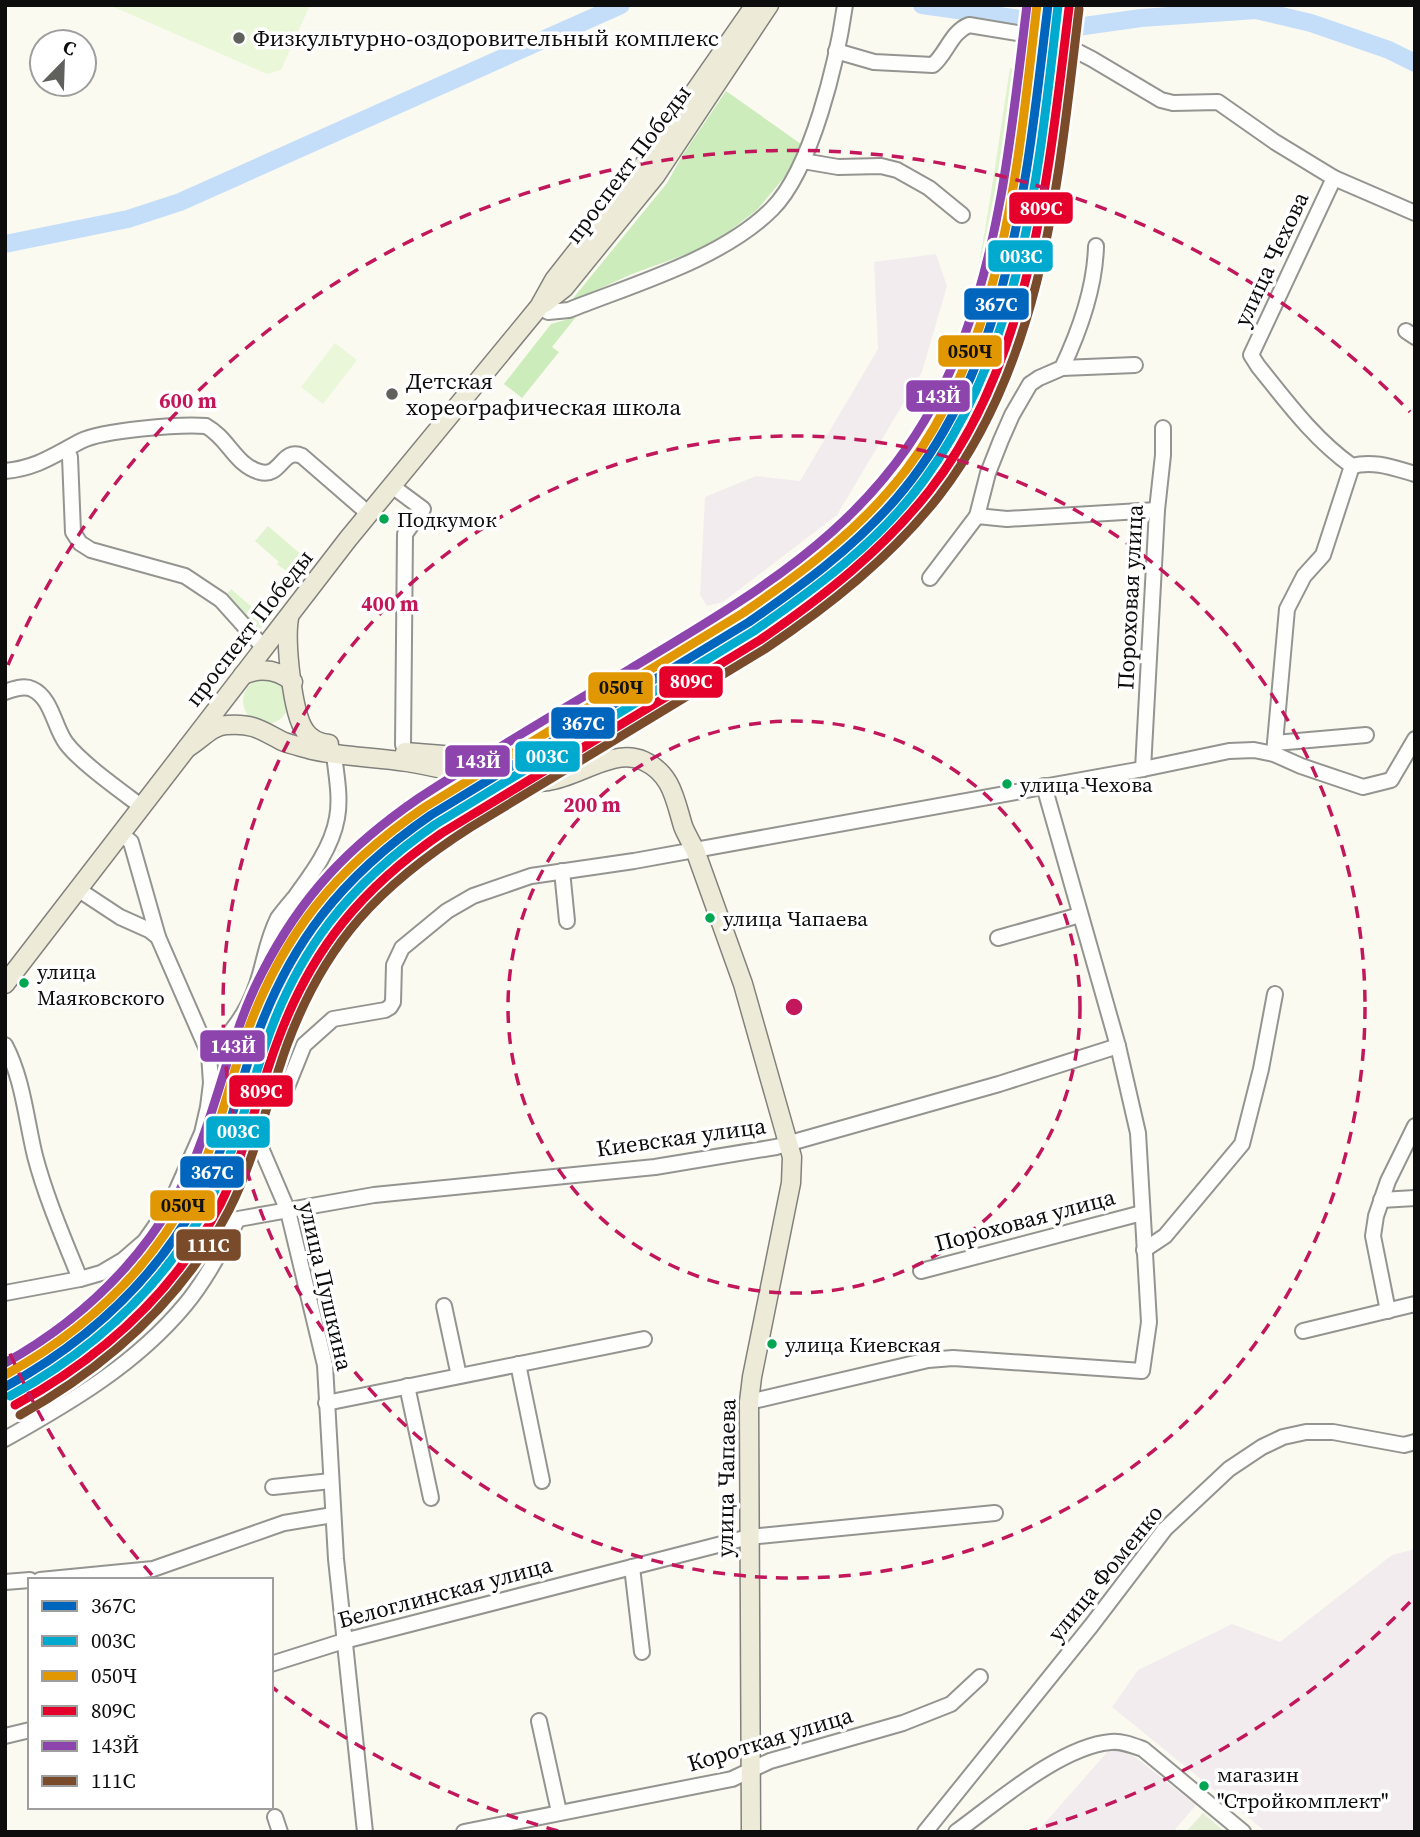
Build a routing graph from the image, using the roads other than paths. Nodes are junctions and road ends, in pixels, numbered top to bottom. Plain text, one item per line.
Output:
1 (755, 5) edge
2 (769, 5) edge
3 (845, 5) edge
4 (836, 51) junction
5 (707, 88) junction
6 (803, 161) junction
7 (1334, 178) junction
8 (1415, 214) edge
9 (962, 215) dead end
10 (1096, 246) dead end
11 (539, 307) junction
12 (1135, 365) dead end
13 (1062, 368) junction
14 (1163, 428) dead end
15 (67, 451) junction
16 (1352, 466) junction
17 (5, 471) edge
18 (1415, 474) edge
19 (392, 486) junction
20 (1157, 510) junction
21 (369, 514) junction
22 (977, 516) junction
23 (930, 578) dead end
24 (290, 615) junction
25 (264, 648) junction
26 (243, 674) junction
27 (293, 682) junction
28 (231, 690) junction
29 (5, 692) edge
30 (297, 712) junction
31 (260, 729) junction
32 (1366, 735) dead end
33 (1415, 739) edge
34 (403, 745) dead end
35 (187, 748) junction
36 (1275, 748) junction
37 (334, 754) junction
38 (1143, 769) junction
39 (1044, 786) junction
40 (142, 807) junction
41 (121, 834) junction
42 (695, 850) junction
43 (562, 871) junction
44 (79, 890) junction
45 (1080, 915) junction
46 (567, 921) dead end
47 (158, 937) junction
48 (998, 938) dead end
49 (5, 985) edge
50 (1275, 994) dead end
51 (5, 1045) edge
52 (1118, 1046) junction
53 (209, 1054) junction
54 (285, 1092) dead end
55 (1415, 1126) edge
56 (788, 1144) junction
57 (261, 1148) dead end
58 (1415, 1198) edge
59 (1381, 1200) junction
60 (288, 1211) junction
61 (1142, 1213) junction
62 (1144, 1251) junction
63 (920, 1271) dead end
64 (80, 1279) junction
65 (5, 1293) edge
66 (1415, 1304) edge
67 (444, 1306) dead end
68 (1388, 1311) junction
69 (1303, 1331) dead end
70 (644, 1339) dead end
71 (518, 1364) junction
72 (459, 1376) junction
73 (407, 1386) junction
74 (749, 1402) junction
75 (327, 1403) junction
76 (5, 1439) edge
77 (1415, 1442) edge
78 (331, 1481) junction
79 (542, 1481) dead end
80 (273, 1487) dead end
81 (432, 1498) dead end
82 (995, 1513) dead end
83 (333, 1515) junction
84 (749, 1537) junction
85 (632, 1567) junction
86 (61, 1578) edge
87 (28, 1580) edge
88 (5, 1582) edge
89 (344, 1641) junction
90 (642, 1652) dead end
91 (273, 1663) edge
92 (980, 1677) dead end
93 (539, 1721) dead end
94 (28, 1730) edge
95 (5, 1736) edge
96 (751, 1769) junction
97 (559, 1812) junction
98 (275, 1817) dead end
99 (280, 1832) edge
100 (365, 1832) edge
101 (464, 1832) edge
102 (751, 1832) edge
103 (925, 1832) edge
104 (956, 1832) edge
105 (1243, 1832) edge

1 - 5 main road, проспект Победы
2 - 5 main road, проспект Победы
3 - 4 street
4 - 6 street
4 - 7 street
5 - 11 main road, проспект Победы
6 - 9 street
6 - 11 street
7 - 8 street
7 - 16 street, улица Чехова
10 - 13 street
11 - 19 main road, проспект Победы
12 - 13 street
13 - 22 street
14 - 20 street, Пороховая улица
15 - 17 street
15 - 21 street
15 - 25 street
16 - 18 street
16 - 36 street
19 - 21 main road, проспект Победы
19 - 34 street
20 - 22 street
20 - 38 street, Пороховая улица
21 - 24 main road, проспект Победы
22 - 23 street
24 - 25 main road, проспект Победы
24 - 27 main road, улица Чапаева
25 - 26 main road, проспект Победы
26 - 27 main road
26 - 28 main road, проспект Победы
27 - 30 main road, улица Чапаева
28 - 31 main road
28 - 35 main road, проспект Победы
29 - 40 street
30 - 31 main road
30 - 42 main road, улица Чапаева
31 - 35 main road, улица Чапаева
31 - 37 main road, улица Чапаева
32 - 36 street
33 - 36 street
35 - 40 main road, проспект Победы
36 - 38 street
37 - 42 main road, улица Чапаева
37 - 53 street
38 - 39 street
39 - 42 street
39 - 45 street, Пороховая улица
40 - 41 main road, проспект Победы
41 - 44 main road, проспект Победы
41 - 47 street
42 - 43 street
42 - 56 main road, улица Чапаева
43 - 46 street
43 - 54 street
44 - 47 street
44 - 49 main road, проспект Победы
45 - 48 street
45 - 52 street, Пороховая улица
47 - 53 street
50 - 62 street
51 - 64 street
52 - 56 street, Киевская улица
52 - 61 street, Пороховая улица
53 - 64 street
55 - 59 street
56 - 60 street, Киевская улица
56 - 74 main road, улица Чапаева
57 - 60 street, улица Пушкина
58 - 59 street
59 - 68 street
60 - 75 street, улица Пушкина
60 - 76 street, Киевская улица
61 - 62 street, Пороховая улица
61 - 63 street, Пороховая улица
62 - 74 street, Пороховая улица
64 - 65 street
66 - 68 street
67 - 72 street
68 - 69 street
70 - 71 street
71 - 72 street
71 - 79 street
72 - 73 street
73 - 75 street
73 - 81 street
74 - 84 main road, улица Чапаева
75 - 78 street, улица Пушкина
77 - 103 street, улица Фоменко
78 - 80 street
78 - 83 street, улица Пушкина
82 - 84 street, Белоглинская улица
83 - 86 street
83 - 89 street, улица Пушкина
84 - 85 street, Белоглинская улица
84 - 96 main road, улица Чапаева
85 - 89 street, Белоглинская улица
85 - 90 street
87 - 88 street
89 - 91 street, Белоглинская улица
89 - 100 street, улица Пушкина
92 - 96 street, Короткая улица
93 - 97 street
94 - 95 street
96 - 97 street, Короткая улица
96 - 102 main road, улица Чапаева
97 - 101 street, Короткая улица
98 - 99 street
104 - 105 street

